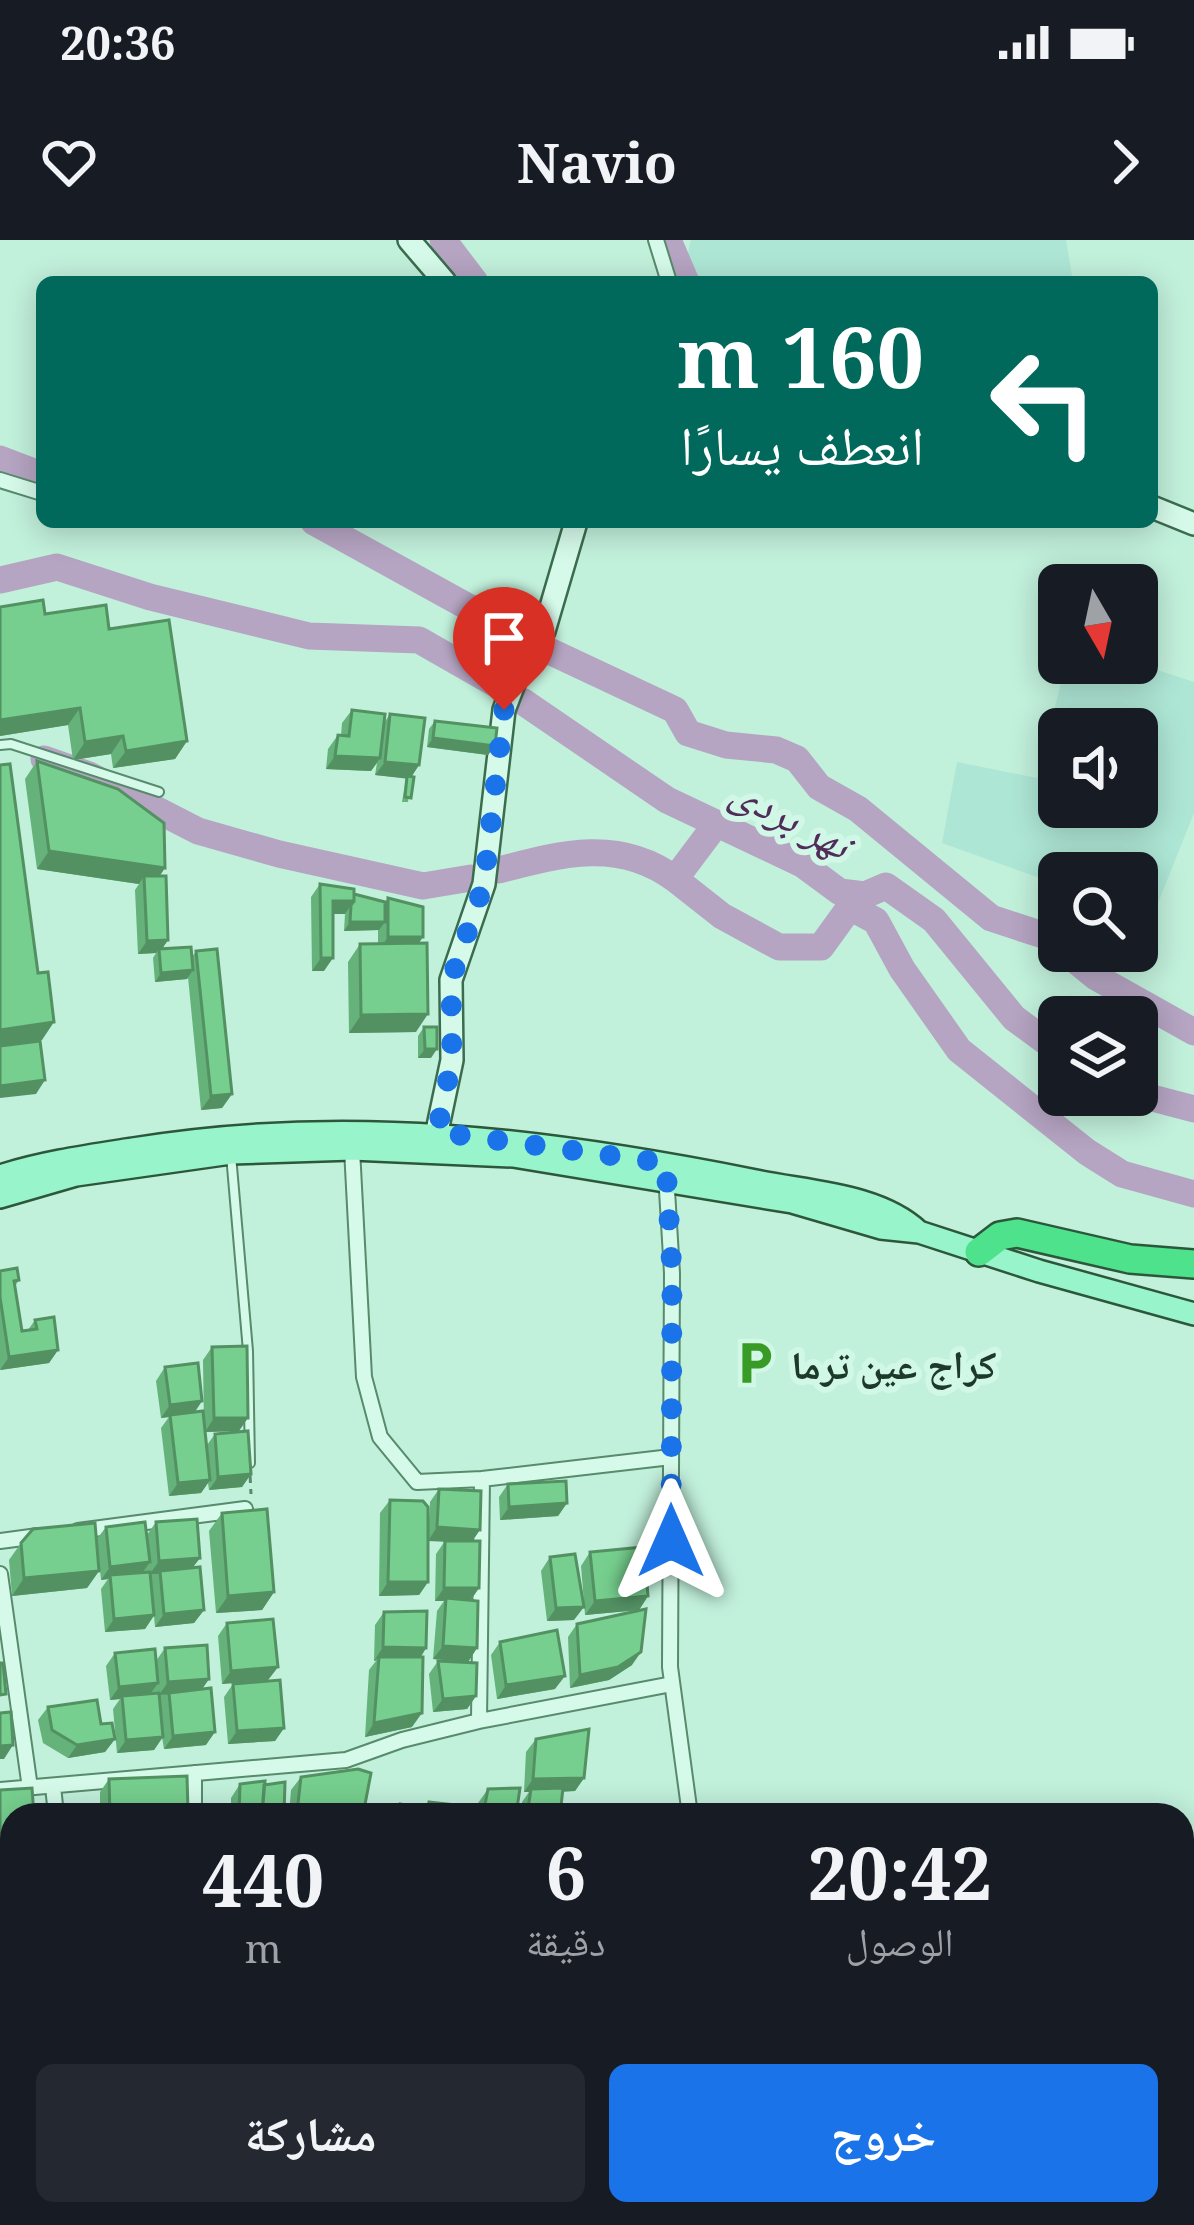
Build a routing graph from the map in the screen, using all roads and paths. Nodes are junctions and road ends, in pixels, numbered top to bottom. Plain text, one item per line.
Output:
1 (409, 240) edge
2 (656, 240) edge
3 (440, 276) edge
4 (667, 276) edge
5 (0, 480) edge
6 (36, 491) edge
7 (1158, 510) edge
8 (1194, 524) edge
9 (574, 528) edge
10 (0, 745) edge
11 (159, 793) dead end
12 (435, 1142) junction
13 (352, 1149) junction
14 (230, 1154) junction
15 (666, 1172) junction
16 (0, 1176) edge
17 (0, 1197) edge
18 (979, 1252) junction
19 (1194, 1264) edge
20 (1194, 1314) edge
21 (671, 1457) junction
22 (250, 1466) joint
23 (482, 1479) junction
24 (245, 1509) joint
25 (67, 1532) edge
26 (45, 1535) edge
27 (0, 1541) edge
28 (0, 1574) edge
29 (6, 1665) edge
30 (672, 1684) junction
31 (478, 1721) junction
32 (194, 1773) junction
33 (53, 1786) junction
34 (30, 1788) junction
35 (0, 1790) edge
36 (55, 1803) edge
37 (194, 1803) edge
38 (688, 1803) edge

1 - 3 street
2 - 4 street
5 - 6 street
7 - 8 street
9 - 12 street
10 - 11 lane
12 - 13 main road
12 - 15 main road
12 - 16 main road
13 - 14 main road
13 - 23 street
14 - 17 main road
14 - 22 lane
15 - 18 main road
15 - 21 street
18 - 19 highway
18 - 20 main road
21 - 23 street
21 - 30 street
22 - 24 path
23 - 31 street
24 - 25 street
26 - 27 street
28 - 29 street
29 - 34 street
30 - 31 street
30 - 38 street
31 - 32 street
32 - 33 street
32 - 37 street
33 - 34 street
33 - 36 street
34 - 35 street

